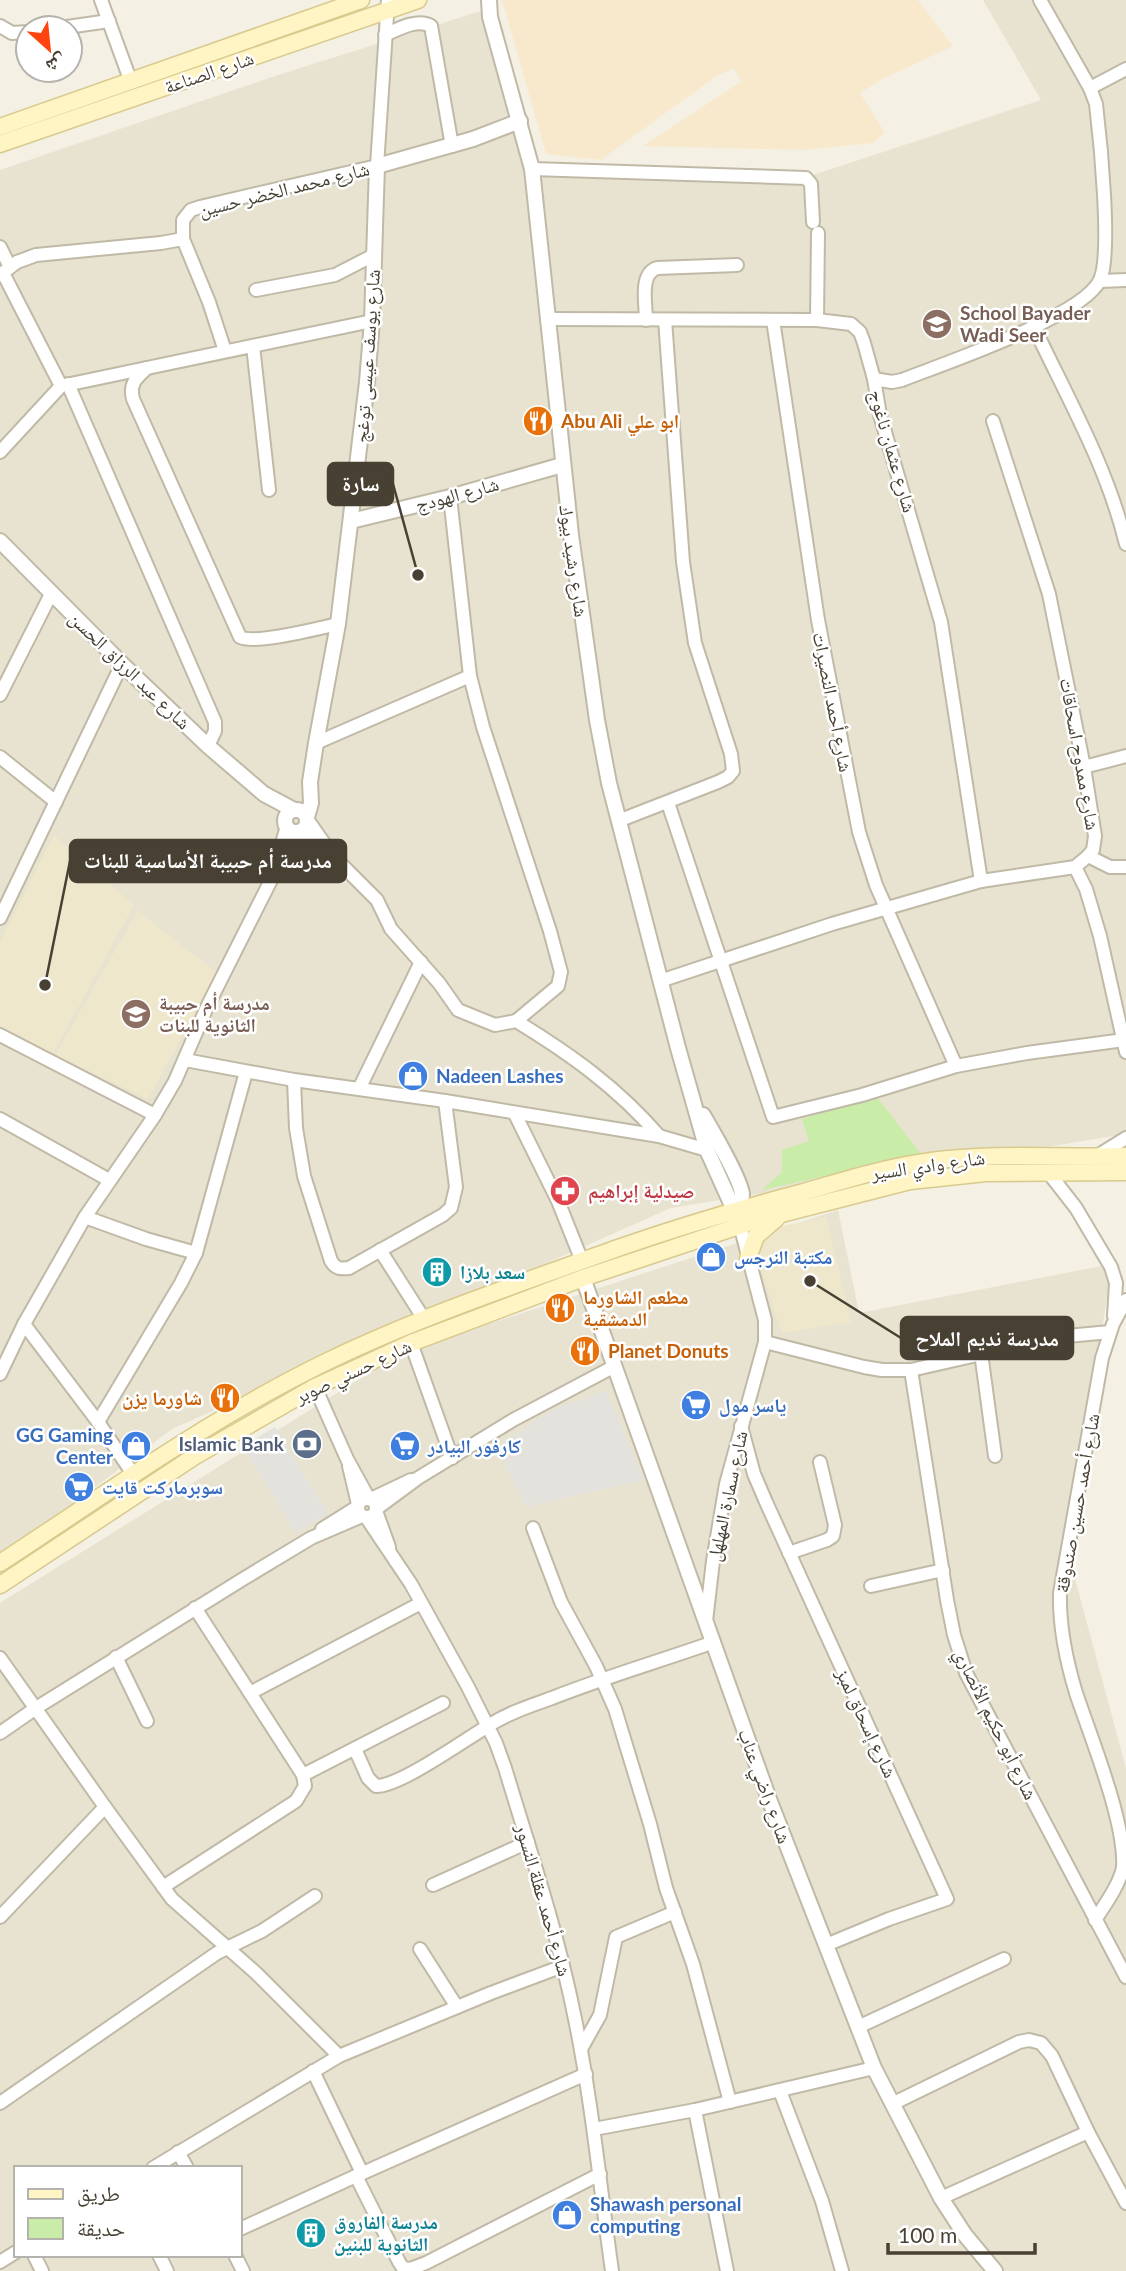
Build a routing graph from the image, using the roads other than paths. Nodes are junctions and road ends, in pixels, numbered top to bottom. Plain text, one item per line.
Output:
1 (101, 0) edge
2 (360, 0) edge
3 (418, 0) edge
4 (478, 0) edge
5 (489, 0) edge
6 (1040, 0) edge
7 (388, 5) edge
8 (490, 17) junction
9 (108, 21) junction
10 (84, 24) edge
11 (385, 35) junction
12 (1126, 69) edge
13 (131, 82) junction
14 (1090, 88) junction
15 (520, 121) junction
16 (0, 127) edge
17 (0, 144) edge
18 (452, 145) junction
19 (377, 166) junction
20 (532, 169) junction
21 (183, 239) junction
22 (0, 247) edge
23 (374, 255) junction
24 (737, 265) dead end
25 (4, 272) edge
26 (1126, 280) edge
27 (1100, 281) junction
28 (256, 290) dead end
29 (547, 319) junction
30 (646, 320) junction
31 (665, 320) junction
32 (773, 320) junction
33 (817, 320) junction
34 (372, 321) junction
35 (1033, 325) junction
36 (253, 345) junction
37 (225, 351) junction
38 (147, 368) junction
39 (874, 379) junction
40 (65, 385) junction
41 (993, 421) dead end
42 (0, 452) edge
43 (562, 465) junction
44 (269, 490) dead end
45 (450, 497) junction
46 (351, 521) junction
47 (0, 541) edge
48 (1126, 544) edge
49 (51, 594) junction
50 (338, 624) junction
51 (122, 664) junction
52 (470, 676) junction
53 (0, 695) edge
54 (316, 743) junction
55 (208, 746) junction
56 (1126, 756) edge
57 (0, 757) edge
58 (1084, 767) junction
59 (56, 802) junction
60 (668, 803) junction
61 (297, 821) junction
62 (618, 821) junction
63 (1088, 856) junction
64 (1075, 867) junction
65 (1126, 867) edge
66 (981, 881) junction
67 (887, 907) junction
68 (0, 918) edge
69 (421, 962) junction
70 (721, 962) junction
71 (660, 981) junction
72 (516, 1021) junction
73 (0, 1035) edge
74 (1125, 1046) edge
75 (185, 1060) junction
76 (956, 1066) junction
77 (246, 1072) junction
78 (294, 1080) junction
79 (359, 1088) junction
80 (693, 1098) junction
81 (445, 1101) junction
82 (515, 1114) junction
83 (155, 1115) junction
84 (0, 1119) edge
85 (659, 1136) junction
86 (1126, 1138) edge
87 (707, 1150) junction
88 (1126, 1156) edge
89 (1096, 1157) junction
90 (1048, 1172) junction
91 (1126, 1172) edge
92 (109, 1180) junction
93 (785, 1213) junction
94 (85, 1217) junction
95 (738, 1217) junction
96 (380, 1250) junction
97 (196, 1253) junction
98 (748, 1258) junction
99 (582, 1261) junction
100 (583, 1278) junction
101 (1126, 1300) edge
102 (469, 1302) junction
103 (475, 1318) junction
104 (424, 1319) junction
105 (24, 1324) junction
106 (1111, 1328) junction
107 (765, 1342) junction
108 (411, 1343) junction
109 (981, 1353) junction
110 (613, 1367) junction
111 (911, 1370) junction
112 (0, 1374) edge
113 (315, 1387) junction
114 (98, 1422) junction
115 (741, 1426) junction
116 (995, 1456) dead end
117 (452, 1458) junction
118 (820, 1462) dead end
119 (133, 1474) junction
120 (367, 1508) junction
121 (533, 1528) dead end
122 (789, 1553) junction
123 (0, 1563) edge
124 (943, 1570) junction
125 (0, 1585) edge
126 (871, 1586) dead end
127 (421, 1603) junction
128 (195, 1608) junction
129 (706, 1621) junction
130 (714, 1642) junction
131 (116, 1657) junction
132 (0, 1658) edge
133 (602, 1679) junction
134 (250, 1693) junction
135 (443, 1703) dead end
136 (36, 1708) junction
137 (147, 1721) dead end
138 (488, 1726) junction
139 (0, 1733) edge
140 (355, 1749) junction
141 (303, 1775) junction
142 (105, 1807) junction
143 (528, 1842) junction
144 (1126, 1845) edge
145 (433, 1885) dead end
146 (163, 1887) junction
147 (315, 1896) dead end
148 (675, 1912) junction
149 (0, 1917) edge
150 (1095, 1920) junction
151 (826, 1945) junction
152 (228, 1948) junction
153 (420, 1949) dead end
154 (1004, 1959) dead end
155 (563, 1966) junction
156 (1126, 1976) edge
157 (457, 2007) junction
158 (858, 2027) junction
159 (581, 2049) junction
160 (339, 2056) junction
161 (874, 2068) junction
162 (313, 2071) junction
163 (586, 2074) junction
164 (780, 2091) junction
165 (730, 2102) junction
166 (0, 2103) edge
167 (892, 2104) junction
168 (695, 2110) junction
169 (594, 2129) junction
170 (1088, 2132) junction
171 (178, 2152) junction
172 (156, 2166) edge
173 (186, 2166) edge
174 (600, 2174) junction
175 (359, 2175) junction
176 (941, 2198) junction
177 (1126, 2203) edge
178 (242, 2228) edge
179 (608, 2269) edge
180 (727, 2271) edge
181 (842, 2271) edge
182 (995, 2271) edge

1 - 9 street
2 - 13 main road, شارع الصناعة
3 - 7 main road, شارع الصناعة
4 - 8 street, شارع رشيد بيوك
5 - 8 street, شارع رشيد بيوك
6 - 14 street
7 - 11 street, شارع يوسف عيسى توغج
7 - 17 main road, شارع الصناعة
8 - 15 street, شارع رشيد بيوك
9 - 10 street
9 - 13 street
11 - 18 street
11 - 19 street, شارع يوسف عيسى توغج
12 - 14 street
13 - 16 main road, شارع الصناعة
14 - 27 street
15 - 18 street, شارع محمد الخضر حسين
15 - 20 street, شارع رشيد بيوك
18 - 19 street, شارع محمد الخضر حسين
19 - 21 street, شارع محمد الخضر حسين
19 - 23 street, شارع يوسف عيسى توغج
20 - 29 street, شارع رشيد بيوك
20 - 33 street
21 - 25 street
21 - 37 street, شارع محمد الخضر حسين
22 - 25 street
23 - 28 street
23 - 34 street, شارع يوسف عيسى توغج
24 - 30 street
25 - 40 street
26 - 27 street
27 - 35 street
29 - 30 street, شارع عثمان ناغوج
29 - 43 street, شارع رشيد بيوك
30 - 31 street, شارع عثمان ناغوج
31 - 32 street, شارع عثمان ناغوج
31 - 60 street
32 - 33 street, شارع عثمان ناغوج
32 - 67 street, شارع أحمد النصيرات
33 - 39 street, شارع عثمان ناغوج
34 - 36 street
34 - 46 street, شارع يوسف عيسى توغج
35 - 39 street
35 - 48 street
36 - 37 street
36 - 44 street
37 - 38 street
38 - 40 street
38 - 50 street
39 - 66 street, شارع عثمان ناغوج
40 - 42 street
40 - 55 street
41 - 58 street, شارع ممدوح اسحاقات
43 - 45 street, شارع الهودج
43 - 62 street, شارع رشيد بيوك
45 - 46 street, شارع الهودج
45 - 52 street
46 - 50 street, شارع يوسف عيسى توغج
47 - 49 street, شارع عبد الرزاق الحسن
49 - 51 street, شارع عبد الرزاق الحسن
49 - 53 street
50 - 54 street, شارع يوسف عيسى توغج
51 - 55 street, شارع عبد الرزاق الحسن
51 - 59 street
52 - 54 street
52 - 72 street
54 - 61 street, شارع يوسف عيسى توغج
55 - 61 street, شارع عبد الرزاق الحسن
56 - 58 street
57 - 59 street
58 - 63 street, شارع ممدوح اسحاقات
59 - 68 street
60 - 62 street
60 - 70 street
61 - 69 street, شارع عبد الرزاق الحسن
61 - 75 street
62 - 71 street, شارع رشيد بيوك
63 - 64 street, شارع ممدوح اسحاقات
63 - 65 street
64 - 66 street
64 - 74 street
66 - 67 street
67 - 70 street
67 - 76 street, شارع أحمد النصيرات
69 - 72 street, شارع عبد الرزاق الحسن
69 - 79 street
70 - 71 street
70 - 76 street
71 - 80 street, شارع رشيد بيوك
72 - 85 street
73 - 83 street
74 - 76 street
75 - 77 street
75 - 83 street
77 - 78 street
77 - 97 street
78 - 79 street
78 - 96 street
79 - 81 street
80 - 87 street, شارع رشيد بيوك
80 - 95 street, شارع رشيد بيوك
81 - 82 street
81 - 96 street
82 - 85 street
82 - 99 street
83 - 92 street
84 - 92 street
85 - 87 street
86 - 89 street
87 - 95 street, شارع رشيد بيوك
88 - 89 main road, شارع وادي السير
89 - 95 main road, شارع وادي السير
90 - 91 main road, شارع وادي السير
90 - 93 main road, شارع وادي السير
90 - 106 street, شارع أحمد حسين صندوقة
92 - 94 street
93 - 95 main road, شارع وادي السير
93 - 98 main road
94 - 97 street
94 - 105 street
95 - 98 street, شارع سمارة المهلهل
95 - 99 main road, شارع حسني صوبر
95 - 100 main road, شارع حسني صوبر
96 - 104 street
97 - 114 street
98 - 107 street, شارع سمارة المهلهل
99 - 102 main road, شارع حسني صوبر
100 - 103 main road, شارع حسني صوبر
100 - 110 street, شارع راضي عناب
101 - 106 street, شارع أحمد حسين صندوقة
102 - 103 main road
102 - 104 main road, شارع حسني صوبر
103 - 108 main road, شارع حسني صوبر
104 - 119 main road, شارع حسني صوبر
105 - 112 street
105 - 114 street
106 - 109 street
106 - 144 street, شارع أحمد حسين صندوقة
107 - 111 street
107 - 115 street, شارع سمارة المهلهل
108 - 113 main road, شارع حسني صوبر
108 - 117 street
109 - 111 street
109 - 116 street
110 - 117 street
110 - 129 street, شارع راضي عناب
111 - 124 street, شارع أبو حكيم الأنصاري
113 - 120 street, شارع أحمد عقلة النسور
113 - 125 main road, شارع حسني صوبر
114 - 119 street
115 - 122 street, شارع إسحاق لمبز
115 - 129 street, شارع سمارة المهلهل
117 - 120 street
118 - 122 street
119 - 123 main road, شارع حسني صوبر
120 - 127 street, شارع أحمد عقلة النسور
120 - 128 street
121 - 133 street
122 - 151 street, شارع إسحاق لمبز
124 - 126 street
124 - 150 street, شارع أبو حكيم الأنصاري
127 - 134 street
127 - 138 street, شارع أحمد عقلة النسور
128 - 131 street
128 - 134 street
129 - 130 street, شارع راضي عناب
130 - 133 street
130 - 151 street, شارع راضي عناب
131 - 136 street
131 - 137 street
132 - 136 street
133 - 138 street
133 - 148 street
134 - 141 street
135 - 140 street
136 - 139 street
136 - 142 street
138 - 140 street
138 - 143 street, شارع أحمد عقلة النسور
140 - 141 street
141 - 146 street
142 - 146 street
142 - 149 street
143 - 145 street
143 - 155 street, شارع أحمد عقلة النسور
144 - 150 street, شارع أحمد حسين صندوقة
146 - 152 street
147 - 152 street
148 - 159 street
148 - 165 street
150 - 156 street, شارع أبو حكيم الأنصاري
151 - 158 street, شارع راضي عناب
152 - 160 street
152 - 166 street
153 - 157 street
154 - 158 street
155 - 157 street
155 - 159 street, شارع أحمد عقلة النسور
157 - 160 street
158 - 161 street, شارع راضي عناب
159 - 163 street, شارع أحمد عقلة النسور
160 - 162 street
161 - 164 street
161 - 167 street, شارع راضي عناب
162 - 171 street
162 - 175 street
163 - 169 street, شارع أحمد عقلة النسور
163 - 175 street
164 - 165 street
164 - 181 street
165 - 168 street
167 - 170 street
167 - 176 street, شارع راضي عناب
168 - 169 street
168 - 180 street
169 - 174 street, شارع أحمد عقلة النسور
170 - 176 street
170 - 177 street
171 - 172 street
171 - 173 street
174 - 175 street
174 - 179 street, شارع أحمد عقلة النسور
175 - 178 street
176 - 182 street, شارع راضي عناب

